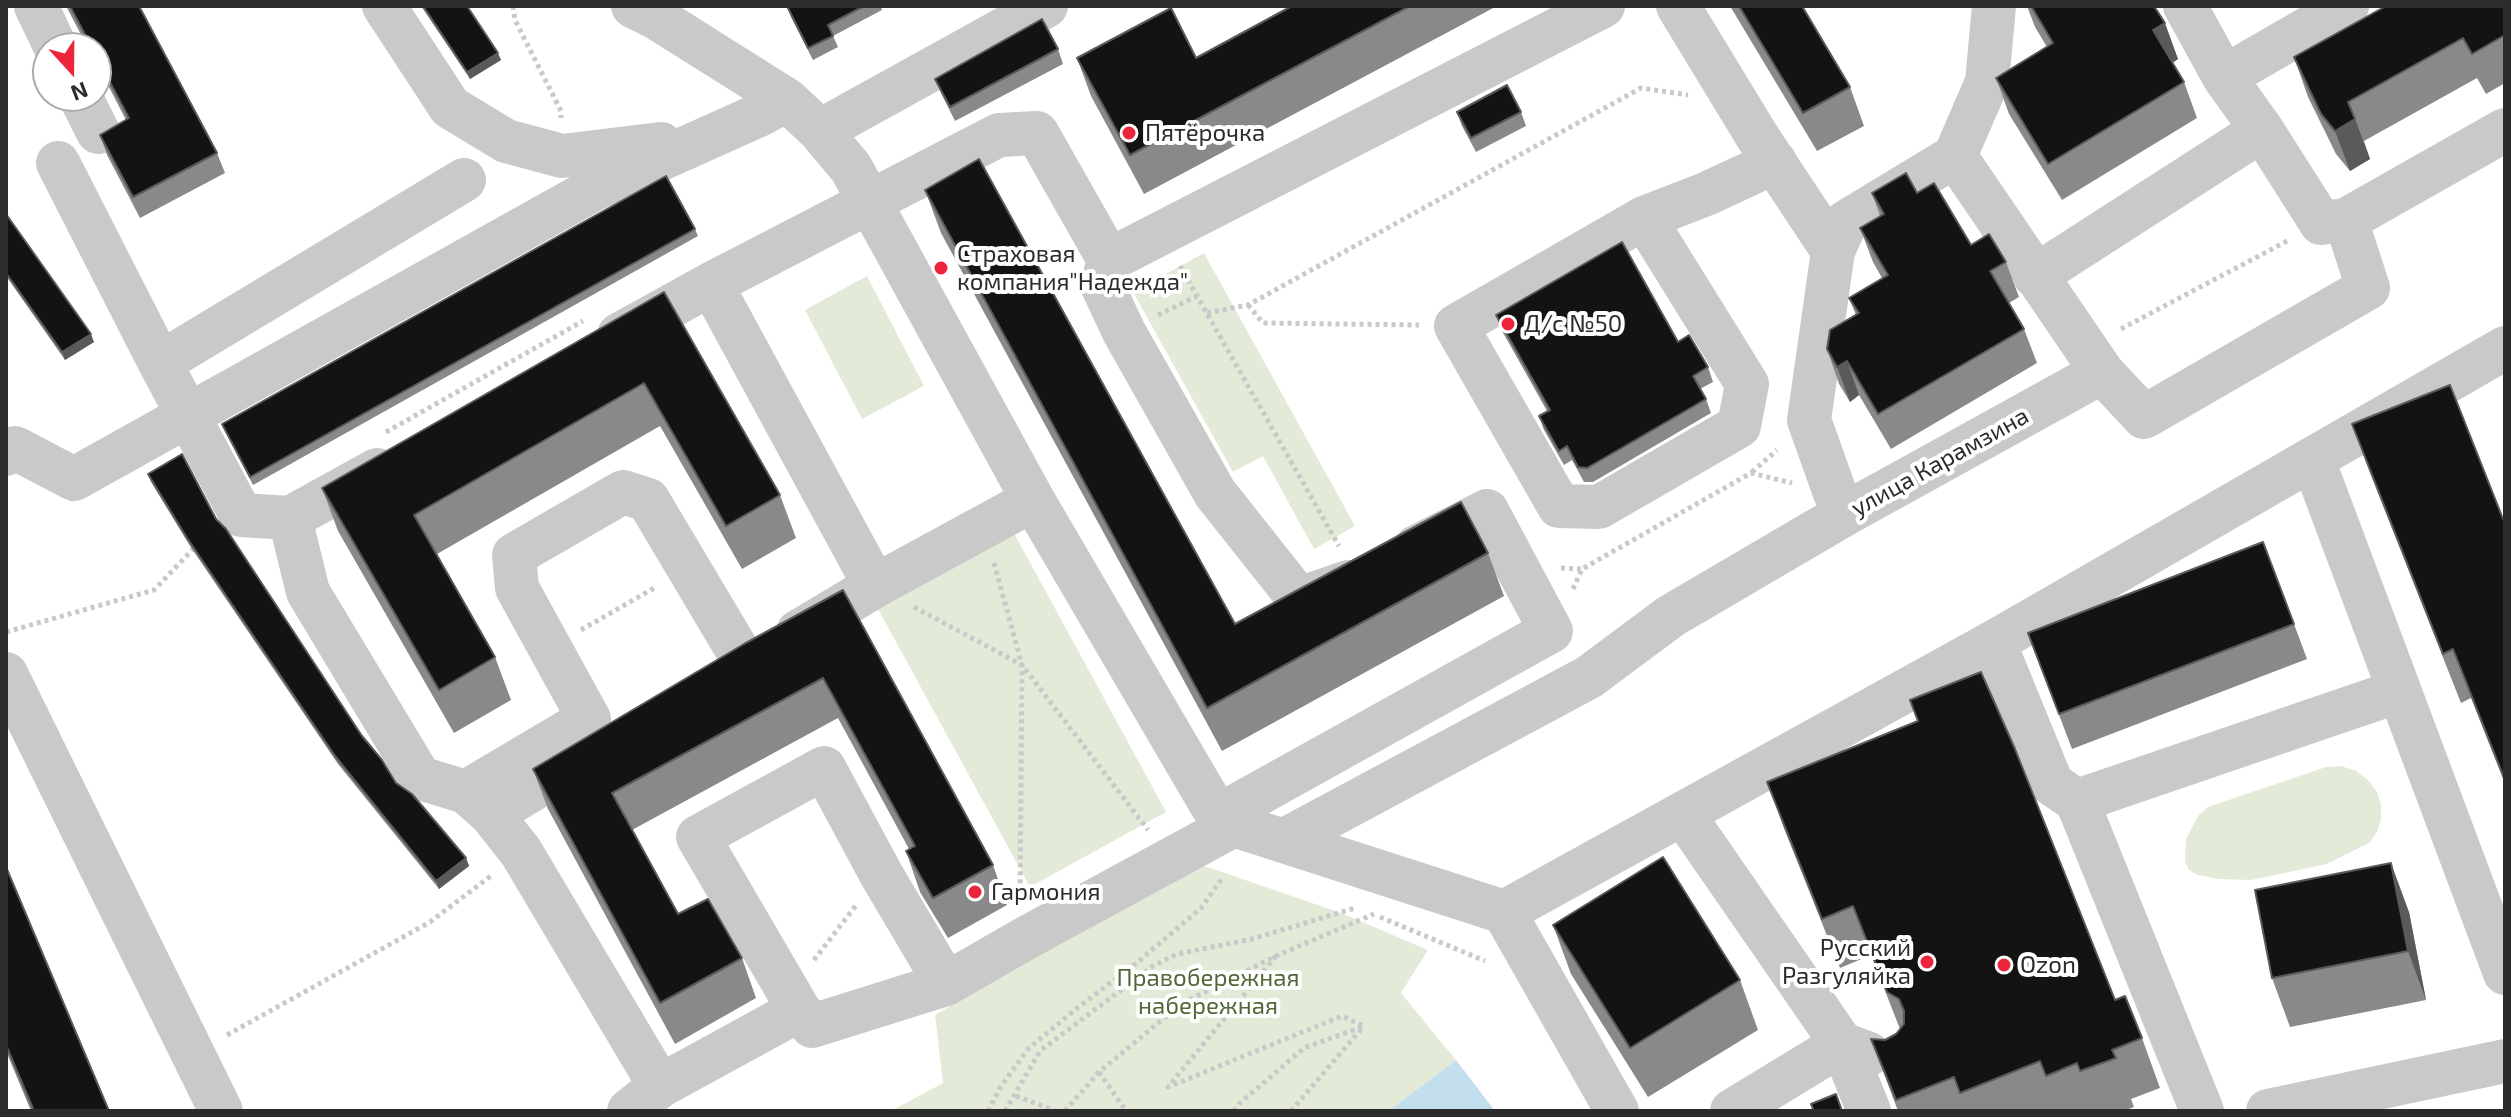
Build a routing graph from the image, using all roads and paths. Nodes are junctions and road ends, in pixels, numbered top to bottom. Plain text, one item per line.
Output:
1 (12, 6) edge
2 (36, 6) edge
3 (384, 6) edge
4 (513, 6) edge
5 (1046, 6) edge
6 (1603, 6) edge
7 (1678, 6) edge
8 (1994, 6) edge
9 (2185, 6) edge
10 (2347, 6) edge
11 (6, 10) edge
12 (653, 10) edge
13 (48, 32) edge
14 (2224, 77) junction
15 (787, 100) junction
16 (1736, 102) junction
17 (2262, 130) junction
18 (2505, 130) edge
19 (820, 131) junction
20 (707, 138) junction
21 (562, 156) junction
22 (1955, 156) junction
23 (1775, 162) junction
24 (58, 163) dead end
25 (464, 180) dead end
26 (870, 200) junction
27 (1644, 218) junction
28 (2346, 220) junction
29 (1162, 234) junction
30 (1833, 251) junction
31 (1109, 260) junction
32 (2035, 276) junction
33 (711, 284) junction
34 (1248, 305) junction
35 (1207, 313) junction
36 (1456, 326) junction
37 (588, 335) joint
38 (2505, 348) edge
39 (160, 363) junction
40 (2102, 372) junction
41 (189, 414) junction
42 (396, 443) joint
43 (6, 454) edge
44 (2313, 460) junction
45 (1033, 500) junction
46 (1845, 514) junction
47 (241, 515) junction
48 (290, 518) junction
49 (984, 527) junction
50 (688, 568) junction
51 (1358, 578) junction
52 (875, 586) junction
53 (6, 632) edge
54 (1994, 642) junction
55 (549, 649) junction
56 (1022, 665) junction
57 (6, 674) edge
58 (2399, 691) junction
59 (624, 735) edge
60 (2077, 801) junction
61 (478, 803) junction
62 (1683, 814) junction
63 (1227, 820) junction
64 (1283, 841) junction
65 (521, 852) junction
66 (1170, 860) junction
67 (1227, 871) dead end
68 (881, 874) junction
69 (1342, 903) dead end
70 (1355, 908) junction
71 (1504, 912) junction
72 (1374, 914) junction
73 (1026, 938) junction
74 (1276, 956) junction
75 (1494, 965) dead end
76 (2505, 973) edge
77 (946, 984) junction
78 (794, 1001) junction
79 (1363, 1026) junction
80 (1842, 1044) junction
81 (193, 1055) junction
82 (2505, 1061) edge
83 (1898, 1065) edge
84 (1099, 1072) junction
85 (1016, 1096) dead end
86 (644, 1099) edge
87 (221, 1111) edge
88 (988, 1111) edge
89 (1005, 1111) edge
90 (1056, 1111) edge
91 (1065, 1111) edge
92 (1126, 1111) edge
93 (1234, 1111) edge
94 (1291, 1111) edge
95 (1617, 1111) edge
96 (1732, 1111) edge
97 (1869, 1111) edge
98 (2202, 1111) edge
99 (2268, 1111) edge

1 - 11 street
2 - 13 street
3 - 21 street
4 - 21 path
5 - 19 street
6 - 29 street
7 - 16 street
8 - 22 street
9 - 14 street
10 - 14 street
12 - 15 street
14 - 17 street
15 - 19 street
15 - 20 street
16 - 23 street
16 - 34 path
17 - 28 street
17 - 32 street
18 - 28 street
19 - 26 street
20 - 21 street
20 - 41 street
22 - 30 street
22 - 32 street
23 - 27 street
23 - 30 street
24 - 39 street
25 - 39 street
26 - 31 street
26 - 33 street
26 - 45 street
27 - 36 street
27 - 36 street
28 - 40 street
29 - 31 street
29 - 35 path
30 - 46 street
31 - 51 street
32 - 40 street
33 - 37 street
33 - 52 street
34 - 35 path
34 - 36 path
35 - 51 path
37 - 42 path
38 - 44 street
39 - 41 street
40 - 46 street, улица Карамзина
41 - 43 street
41 - 47 street
42 - 48 street
44 - 54 street
44 - 58 street
45 - 49 street
45 - 63 street
46 - 64 street, улица Карамзина
47 - 48 street
47 - 53 path
48 - 61 street
49 - 52 street
49 - 56 path
50 - 52 street
50 - 55 path
50 - 55 street
51 - 63 street
52 - 56 path
54 - 60 street
54 - 62 street
55 - 61 street
56 - 66 path
56 - 73 path
57 - 81 street
58 - 60 street
58 - 76 street
59 - 61 street
60 - 98 street
61 - 65 street
62 - 71 street
62 - 80 street
63 - 64 street
63 - 66 street
64 - 71 street
65 - 81 path
65 - 86 street
66 - 73 street
67 - 88 path
68 - 77 street
68 - 78 path
68 - 78 street
69 - 70 path
70 - 72 path
70 - 89 path
71 - 95 street
72 - 74 path
72 - 75 path
73 - 77 street
74 - 79 path
74 - 84 path
77 - 78 street
78 - 86 street
79 - 93 path
79 - 94 path
80 - 83 street
80 - 96 street
80 - 97 street
81 - 87 street
82 - 99 street
84 - 91 path
84 - 92 path
85 - 90 path

